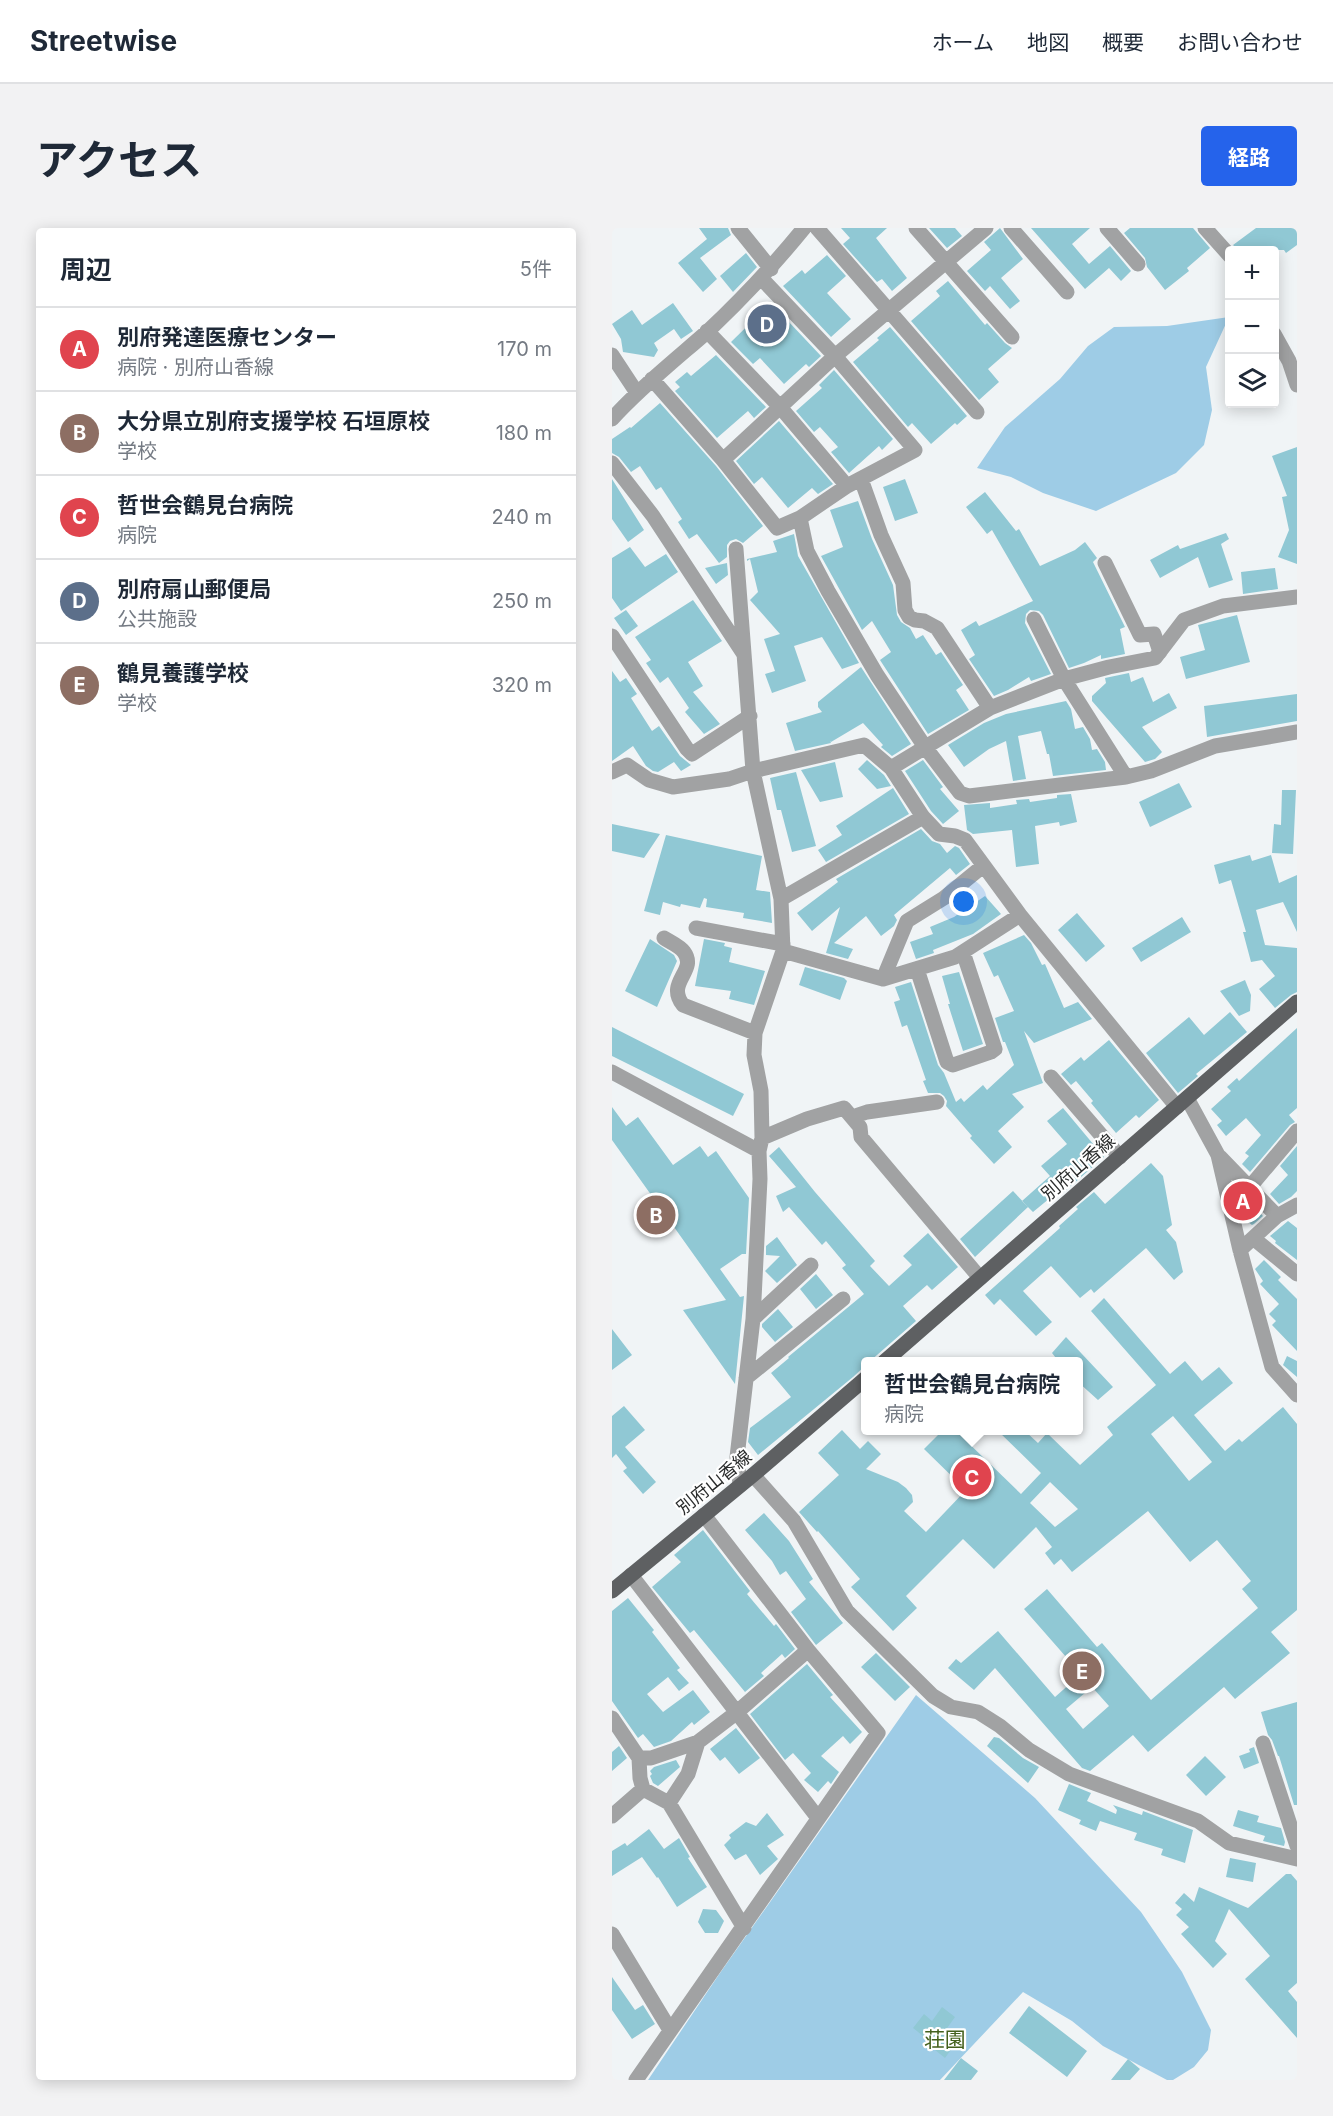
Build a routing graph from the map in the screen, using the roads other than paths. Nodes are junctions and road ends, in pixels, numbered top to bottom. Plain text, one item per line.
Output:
1 (738, 228) edge
2 (804, 228) edge
3 (817, 228) edge
4 (916, 228) edge
5 (986, 228) edge
6 (1011, 228) edge
7 (1107, 228) edge
8 (1205, 228) edge
9 (1217, 228) edge
10 (1225, 251) edge
11 (946, 263) junction
12 (1138, 264) dead end
13 (766, 274) junction
14 (1067, 292) dead end
15 (890, 311) junction
16 (707, 331) junction
17 (1012, 337) dead end
18 (1279, 341) edge
19 (612, 355) edge
20 (836, 356) junction
21 (652, 380) junction
22 (1297, 385) edge
23 (637, 393) junction
24 (780, 408) junction
25 (977, 412) dead end
26 (612, 419) edge
27 (723, 460) junction
28 (612, 463) edge
29 (861, 479) junction
30 (847, 486) junction
31 (800, 518) junction
32 (736, 549) dead end
33 (1105, 564) dead end
34 (1297, 597) edge
35 (1034, 619) dead end
36 (612, 636) edge
37 (1160, 652) junction
38 (744, 654) junction
39 (1064, 679) junction
40 (990, 708) junction
41 (750, 716) junction
42 (1297, 732) edge
43 (926, 747) junction
44 (891, 768) junction
45 (753, 771) junction
46 (612, 772) edge
47 (1126, 777) junction
48 (923, 818) junction
49 (983, 866) junction
50 (781, 898) junction
51 (1020, 915) junction
52 (696, 928) dead end
53 (664, 938) dead end
54 (783, 947) junction
55 (963, 952) junction
56 (917, 969) junction
57 (883, 979) junction
58 (1297, 1002) edge
59 (755, 1033) junction
60 (612, 1072) edge
61 (1051, 1077) dead end
62 (937, 1102) dead end
63 (1182, 1103) junction
64 (852, 1118) junction
65 (1297, 1131) edge
66 (760, 1144) junction
67 (1218, 1155) junction
68 (1120, 1157) junction
69 (1249, 1188) junction
70 (1297, 1205) edge
71 (1277, 1216) junction
72 (1253, 1238) junction
73 (1240, 1250) junction
74 (811, 1265) dead end
75 (1297, 1274) edge
76 (980, 1278) junction
77 (843, 1299) dead end
78 (753, 1319) junction
79 (890, 1357) edge
80 (746, 1378) junction
81 (861, 1382) edge
82 (1297, 1395) edge
83 (753, 1475) junction
84 (740, 1485) junction
85 (704, 1515) junction
86 (631, 1575) junction
87 (612, 1591) edge
88 (808, 1650) junction
89 (736, 1713) junction
90 (612, 1718) edge
91 (698, 1742) junction
92 (1263, 1743) dead end
93 (639, 1758) junction
94 (643, 1789) junction
95 (669, 1803) junction
96 (612, 1816) edge
97 (818, 1818) junction
98 (1297, 1846) edge
99 (1297, 1859) edge
100 (744, 1928) junction
101 (612, 1934) edge
102 (670, 2030) junction
103 (636, 2080) edge

1 - 13 street
2 - 13 street
3 - 15 street
4 - 11 street
5 - 11 street
6 - 14 street
7 - 12 street
8 - 10 street
9 - 10 street
11 - 15 street
11 - 17 street
13 - 16 street
13 - 20 street
15 - 20 street
15 - 25 street
16 - 21 street
16 - 24 street
18 - 22 street
19 - 23 street
20 - 24 street
20 - 29 street
21 - 23 street
21 - 27 street
23 - 26 street
24 - 27 street
24 - 30 street
27 - 31 street
28 - 38 street
29 - 30 street
29 - 40 street
30 - 31 street
31 - 43 street
32 - 38 street
33 - 37 street
34 - 37 street
35 - 39 street
36 - 41 street
37 - 39 street
38 - 41 street
39 - 40 street
39 - 47 street
40 - 43 street
41 - 45 street
42 - 47 street
43 - 44 street
43 - 47 street
44 - 45 street
44 - 48 street
45 - 46 street
45 - 50 street
48 - 49 street
48 - 50 street
49 - 51 street
49 - 57 street
50 - 54 street
51 - 55 street
51 - 63 street
52 - 54 street
53 - 59 street
54 - 57 street
54 - 59 street
55 - 56 street
55 - 56 street
56 - 57 street
58 - 63 main road, 別府山香線
59 - 66 street
60 - 66 street
61 - 68 street
62 - 64 street
63 - 67 street
63 - 68 main road, 別府山香線
64 - 66 street
64 - 76 street
65 - 69 street
66 - 78 street
67 - 69 street
67 - 73 street
68 - 76 main road, 別府山香線
69 - 71 street
70 - 71 street
71 - 72 street
72 - 73 street
72 - 75 street
73 - 82 street
74 - 78 street
76 - 79 main road, 別府山香線
77 - 80 street
78 - 80 street
80 - 84 street
81 - 83 main road, 別府山香線
83 - 84 main road, 別府山香線
83 - 99 street
84 - 85 main road, 別府山香線
85 - 86 main road, 別府山香線
85 - 88 street
86 - 87 main road, 別府山香線
86 - 89 street
88 - 89 street
88 - 97 street
89 - 91 street
89 - 97 street
90 - 93 street
91 - 93 street
91 - 95 street
92 - 98 street
93 - 94 street
94 - 95 street
94 - 96 street
95 - 100 street
97 - 100 street
100 - 102 street
101 - 102 street
102 - 103 street

